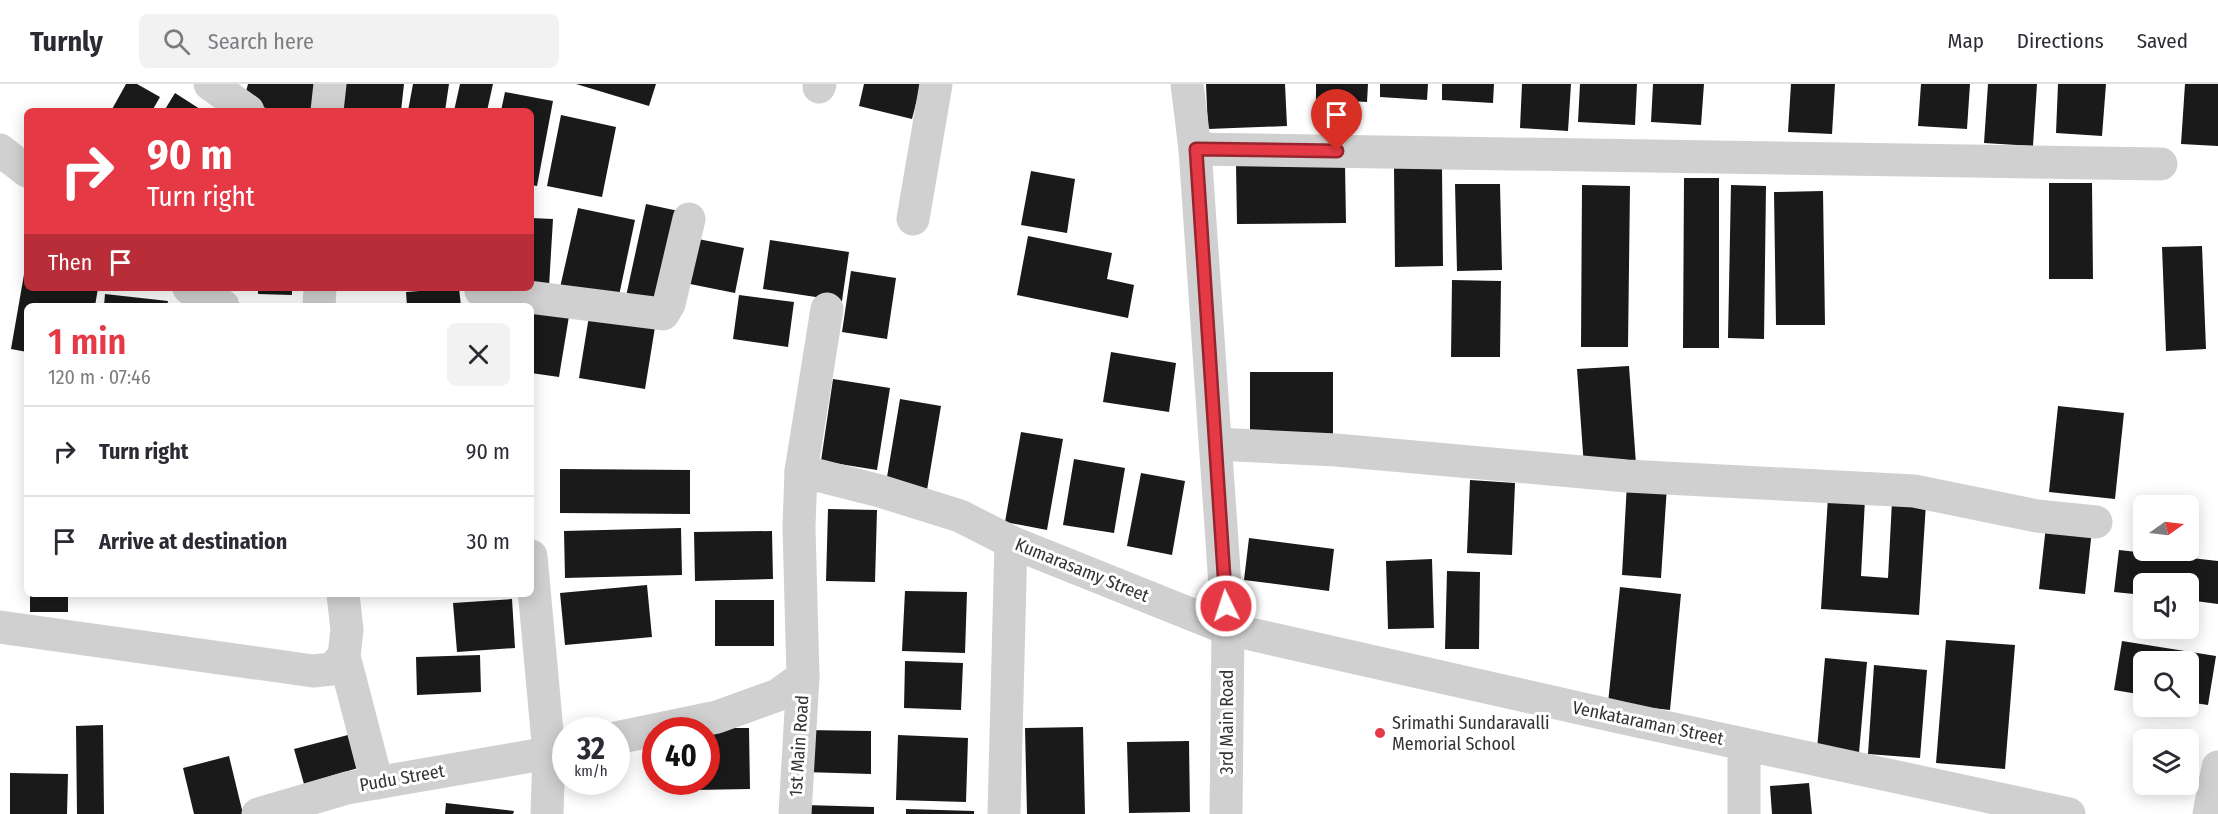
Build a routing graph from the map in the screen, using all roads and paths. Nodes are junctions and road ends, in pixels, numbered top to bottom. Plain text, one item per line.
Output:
1 (210, 84) edge
2 (330, 84) edge
3 (936, 84) edge
4 (1187, 84) edge
5 (244, 108) edge
6 (327, 108) edge
7 (1196, 149) junction
8 (0, 150) edge
9 (2161, 164) dead end
10 (24, 169) edge
11 (689, 219) dead end
12 (913, 219) dead end
13 (194, 291) edge
14 (482, 295) edge
15 (213, 303) edge
16 (827, 309) dead end
17 (1216, 444) junction
18 (801, 471) junction
19 (2096, 522) dead end
20 (1011, 542) junction
21 (534, 578) edge
22 (343, 597) edge
23 (0, 627) edge
24 (1228, 629) junction
25 (344, 656) junction
26 (803, 677) junction
27 (552, 717) edge
28 (630, 735) edge
29 (1744, 744) junction
30 (552, 752) edge
31 (2218, 767) edge
32 (552, 782) edge
33 (356, 795) edge
34 (2025, 809) edge
35 (258, 814) edge
36 (547, 814) edge
37 (795, 814) edge
38 (1004, 814) edge
39 (1226, 814) edge
40 (1744, 814) edge
41 (2069, 814) edge
42 (2209, 814) edge

1 - 5 street
2 - 6 street
3 - 12 street
4 - 7 street
7 - 9 street
7 - 17 street
8 - 10 street
11 - 14 street
13 - 15 street
16 - 18 street
17 - 19 street
17 - 24 street
18 - 20 street, Kumarasamy Street
18 - 26 street
20 - 24 street, Kumarasamy Street
20 - 38 street
21 - 27 street
22 - 25 street
23 - 25 street
24 - 29 street, Venkataraman Street
24 - 39 street, 3rd Main Road
25 - 33 street
26 - 28 street
26 - 37 street, 1st Main Road
29 - 34 street, Venkataraman Street
29 - 40 street
30 - 33 street, Pudu Street
31 - 42 street
32 - 36 street
33 - 35 street, Pudu Street
34 - 41 street, Venkataraman Street

